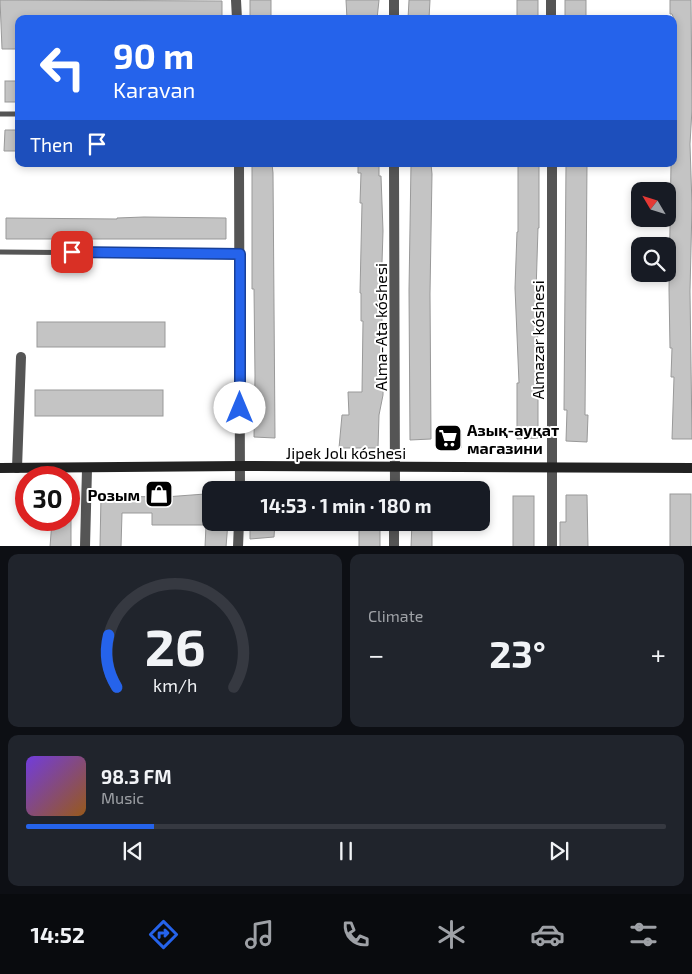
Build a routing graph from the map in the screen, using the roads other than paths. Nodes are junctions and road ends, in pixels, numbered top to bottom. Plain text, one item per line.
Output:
1 (236, 0) edge
2 (394, 0) edge
3 (551, 0) edge
4 (237, 15) edge
5 (394, 15) edge
6 (551, 15) edge
7 (0, 114) edge
8 (15, 114) edge
9 (239, 167) edge
10 (394, 167) edge
11 (552, 167) edge
12 (0, 252) edge
13 (240, 254) junction
14 (22, 357) dead end
15 (18, 466) edge
16 (241, 466) junction
17 (0, 468) edge
18 (15, 468) edge
19 (396, 468) junction
20 (552, 468) junction
21 (692, 468) edge
22 (80, 469) edge
23 (87, 469) junction
24 (240, 481) edge
25 (395, 481) edge
26 (239, 531) edge
27 (394, 531) edge
28 (86, 546) edge
29 (238, 546) edge
30 (394, 546) edge
31 (552, 546) edge

1 - 4 street
2 - 5 street
3 - 6 street
7 - 8 lane
9 - 13 street
10 - 19 street, Alma-Ata kóshesi
11 - 20 street, Almazar kóshesi
12 - 13 lane
13 - 16 street
14 - 15 street
16 - 19 street, Jipek Jolı kóshesi
16 - 23 street, Jipek Jolı kóshesi
16 - 24 street
17 - 18 street, Jipek Jolı kóshesi
19 - 20 street, Jipek Jolı kóshesi
19 - 25 street, Alma-Ata kóshesi
20 - 21 street, Jipek Jolı kóshesi
20 - 31 street, Almazar kóshesi
22 - 23 street, Jipek Jolı kóshesi
23 - 28 street
26 - 29 street
27 - 30 street

